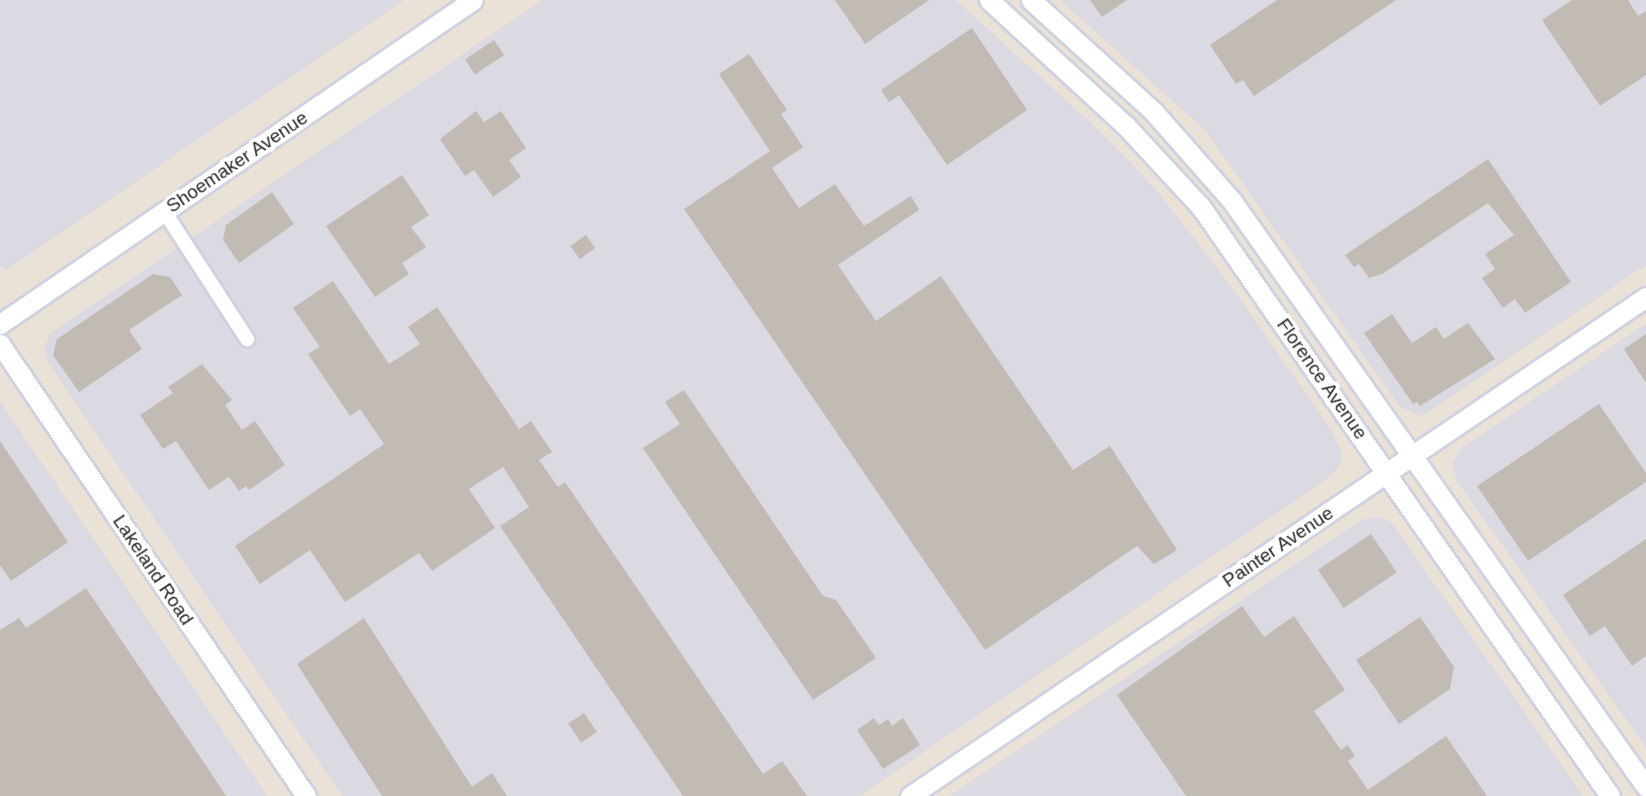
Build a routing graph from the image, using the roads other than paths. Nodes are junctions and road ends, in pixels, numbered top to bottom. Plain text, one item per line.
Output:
1 (473, 0) edge
2 (989, 0) edge
3 (1031, 0) edge
4 (164, 211) junction
5 (1646, 297) edge
6 (0, 324) edge
7 (247, 339) dead end
8 (0, 344) edge
9 (1412, 456) junction
10 (1387, 472) junction
11 (1646, 787) edge
12 (306, 796) edge
13 (910, 796) edge
14 (1610, 796) edge

1 - 4 main road, Shoemaker Avenue
2 - 10 main road, Florence Avenue
3 - 9 main road, Florence Avenue
4 - 6 main road, Shoemaker Avenue
4 - 7 street
5 - 9 main road, Painter Avenue
8 - 12 main road, Lakeland Road
9 - 10 main road, Painter Avenue
9 - 11 main road, Florence Avenue
10 - 13 main road, Painter Avenue
10 - 14 main road, Florence Avenue

